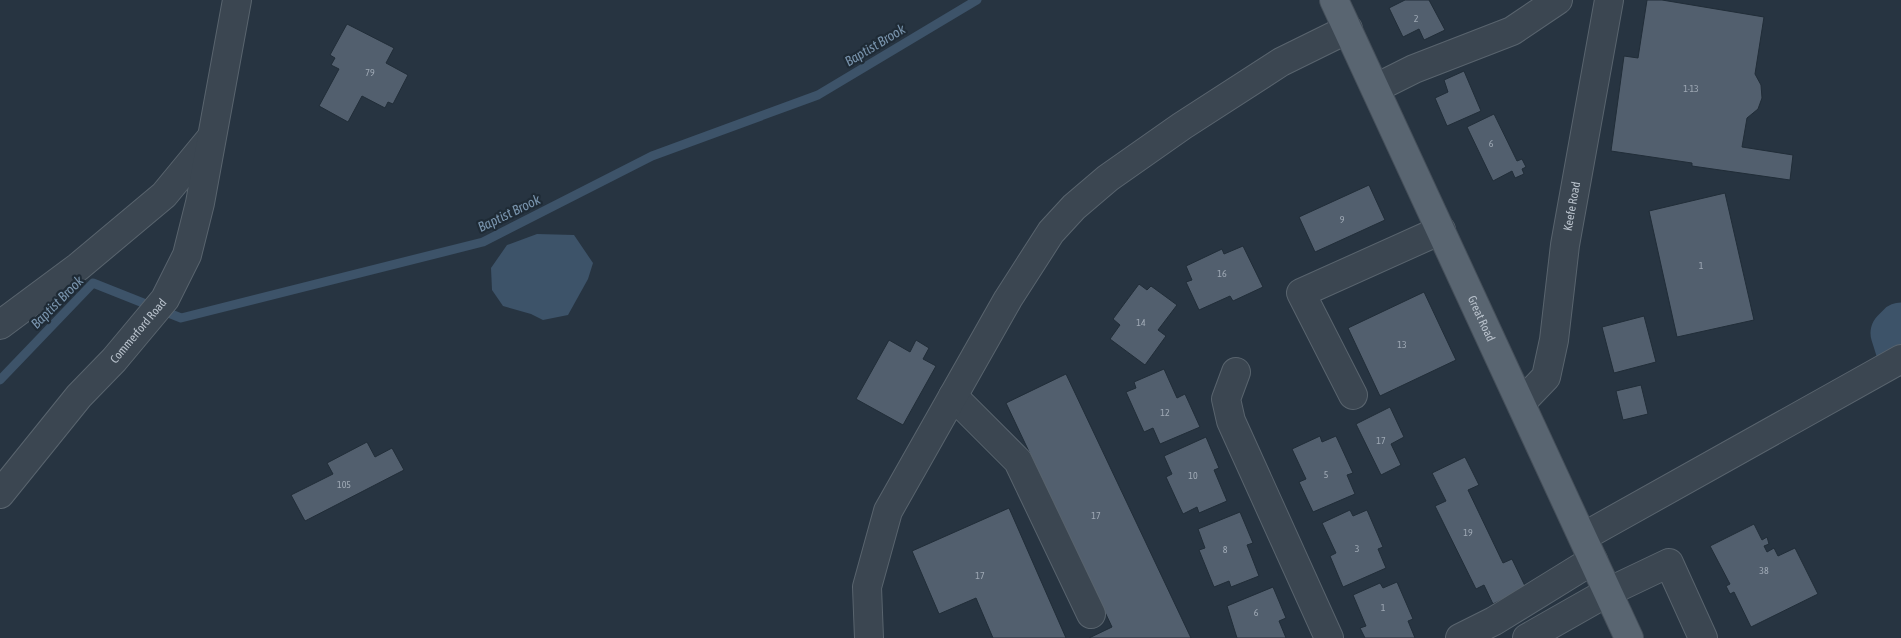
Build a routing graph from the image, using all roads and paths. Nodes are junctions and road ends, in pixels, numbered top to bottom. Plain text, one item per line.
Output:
1 (237, 0) edge
2 (1334, 0) edge
3 (1558, 0) edge
4 (1610, 0) edge
5 (1348, 29) junction
6 (1376, 88) junction
7 (213, 135) junction
8 (1441, 230) junction
9 (0, 325) edge
10 (1891, 365) edge
11 (1236, 372) dead end
12 (1353, 395) dead end
13 (952, 396) junction
14 (1521, 404) junction
15 (0, 494) edge
16 (1588, 548) junction
17 (1608, 592) junction
18 (1091, 614) dead end
19 (869, 638) edge
20 (1329, 638) edge
21 (1460, 638) edge
22 (1527, 638) edge
23 (1629, 638) edge
24 (1703, 638) edge

1 - 7 street, Commerford Road
2 - 5 main road, Great Road
3 - 6 street
4 - 14 street, Keefe Road
5 - 6 main road, Great Road
5 - 13 street
6 - 8 main road, Great Road
7 - 9 street, Commerford Road
7 - 15 street, Commerford Road
8 - 12 street
8 - 14 main road, Great Road
10 - 16 street
11 - 20 street
13 - 18 street
13 - 19 street
14 - 16 main road, Great Road
16 - 17 main road, Great Road
16 - 21 street
17 - 22 street
17 - 23 main road, Great Road
17 - 24 street

